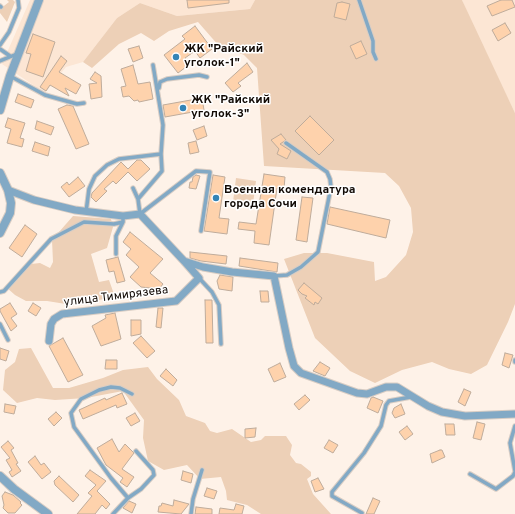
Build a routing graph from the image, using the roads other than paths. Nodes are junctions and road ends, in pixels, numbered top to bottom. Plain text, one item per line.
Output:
1 (18, 0) edge
2 (39, 0) edge
3 (359, 0) edge
4 (0, 45) edge
5 (0, 49) edge
6 (19, 53) junction
7 (10, 56) junction
8 (376, 59) dead end
9 (0, 61) edge
10 (153, 65) dead end
11 (10, 76) junction
12 (207, 77) dead end
13 (158, 92) junction
14 (84, 103) dead end
15 (0, 110) edge
16 (286, 143) dead end
17 (161, 154) junction
18 (0, 173) edge
19 (133, 188) dead end
20 (8, 190) junction
21 (138, 199) junction
22 (86, 212) junction
23 (140, 214) junction
24 (123, 219) junction
25 (201, 231) dead end
26 (0, 233) edge
27 (116, 254) dead end
28 (184, 261) junction
29 (274, 276) junction
30 (199, 278) junction
31 (0, 292) edge
32 (0, 324) edge
33 (8, 340) dead end
34 (49, 341) dead end
35 (222, 344) dead end
36 (132, 394) dead end
37 (412, 397) junction
38 (515, 414) edge
39 (515, 426) edge
40 (136, 451) dead end
41 (202, 470) dead end
42 (515, 471) edge
43 (470, 474) dead end
44 (0, 476) edge
45 (128, 498) junction
46 (362, 513) dead end
47 (48, 514) edge
48 (112, 514) edge
49 (191, 514) edge

1 - 4 lane
2 - 6 street
3 - 8 lane
5 - 7 lane
6 - 7 lane
6 - 11 street
7 - 9 lane
10 - 13 lane
11 - 14 lane
11 - 15 street
12 - 13 lane
13 - 17 lane
16 - 29 lane
17 - 21 lane
17 - 22 lane
18 - 20 street
19 - 21 lane
20 - 22 street
20 - 26 street
21 - 23 lane
22 - 24 street
23 - 24 street
23 - 25 lane
23 - 28 street
24 - 27 lane
24 - 31 lane
28 - 29 street
28 - 30 street
29 - 37 street
30 - 34 street, улица Тимирязева
30 - 35 lane
32 - 33 lane
36 - 45 lane
37 - 38 street
37 - 46 lane
39 - 42 lane
40 - 45 lane
41 - 49 lane
42 - 43 lane
44 - 47 street
45 - 48 lane

